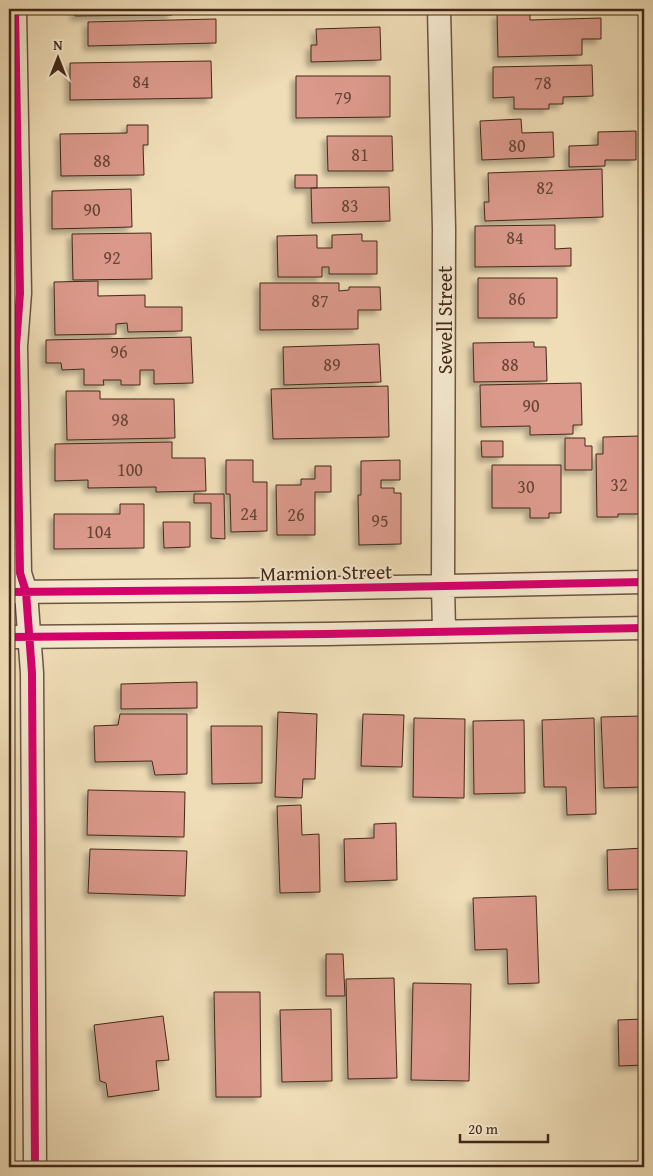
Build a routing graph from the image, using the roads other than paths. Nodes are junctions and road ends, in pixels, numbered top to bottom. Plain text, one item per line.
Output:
1 (15, 9) edge
2 (439, 9) edge
3 (644, 582) edge
4 (443, 585) junction
5 (17, 592) edge
6 (644, 628) edge
7 (444, 631) junction
8 (19, 637) edge
9 (35, 1167) edge

1 - 5 street
2 - 4 street, Sewell Street
3 - 4 street, Marmion Street
4 - 5 street, Marmion Street
4 - 7 street, Sewell Street
5 - 8 street
6 - 7 street
7 - 8 street
8 - 9 street

